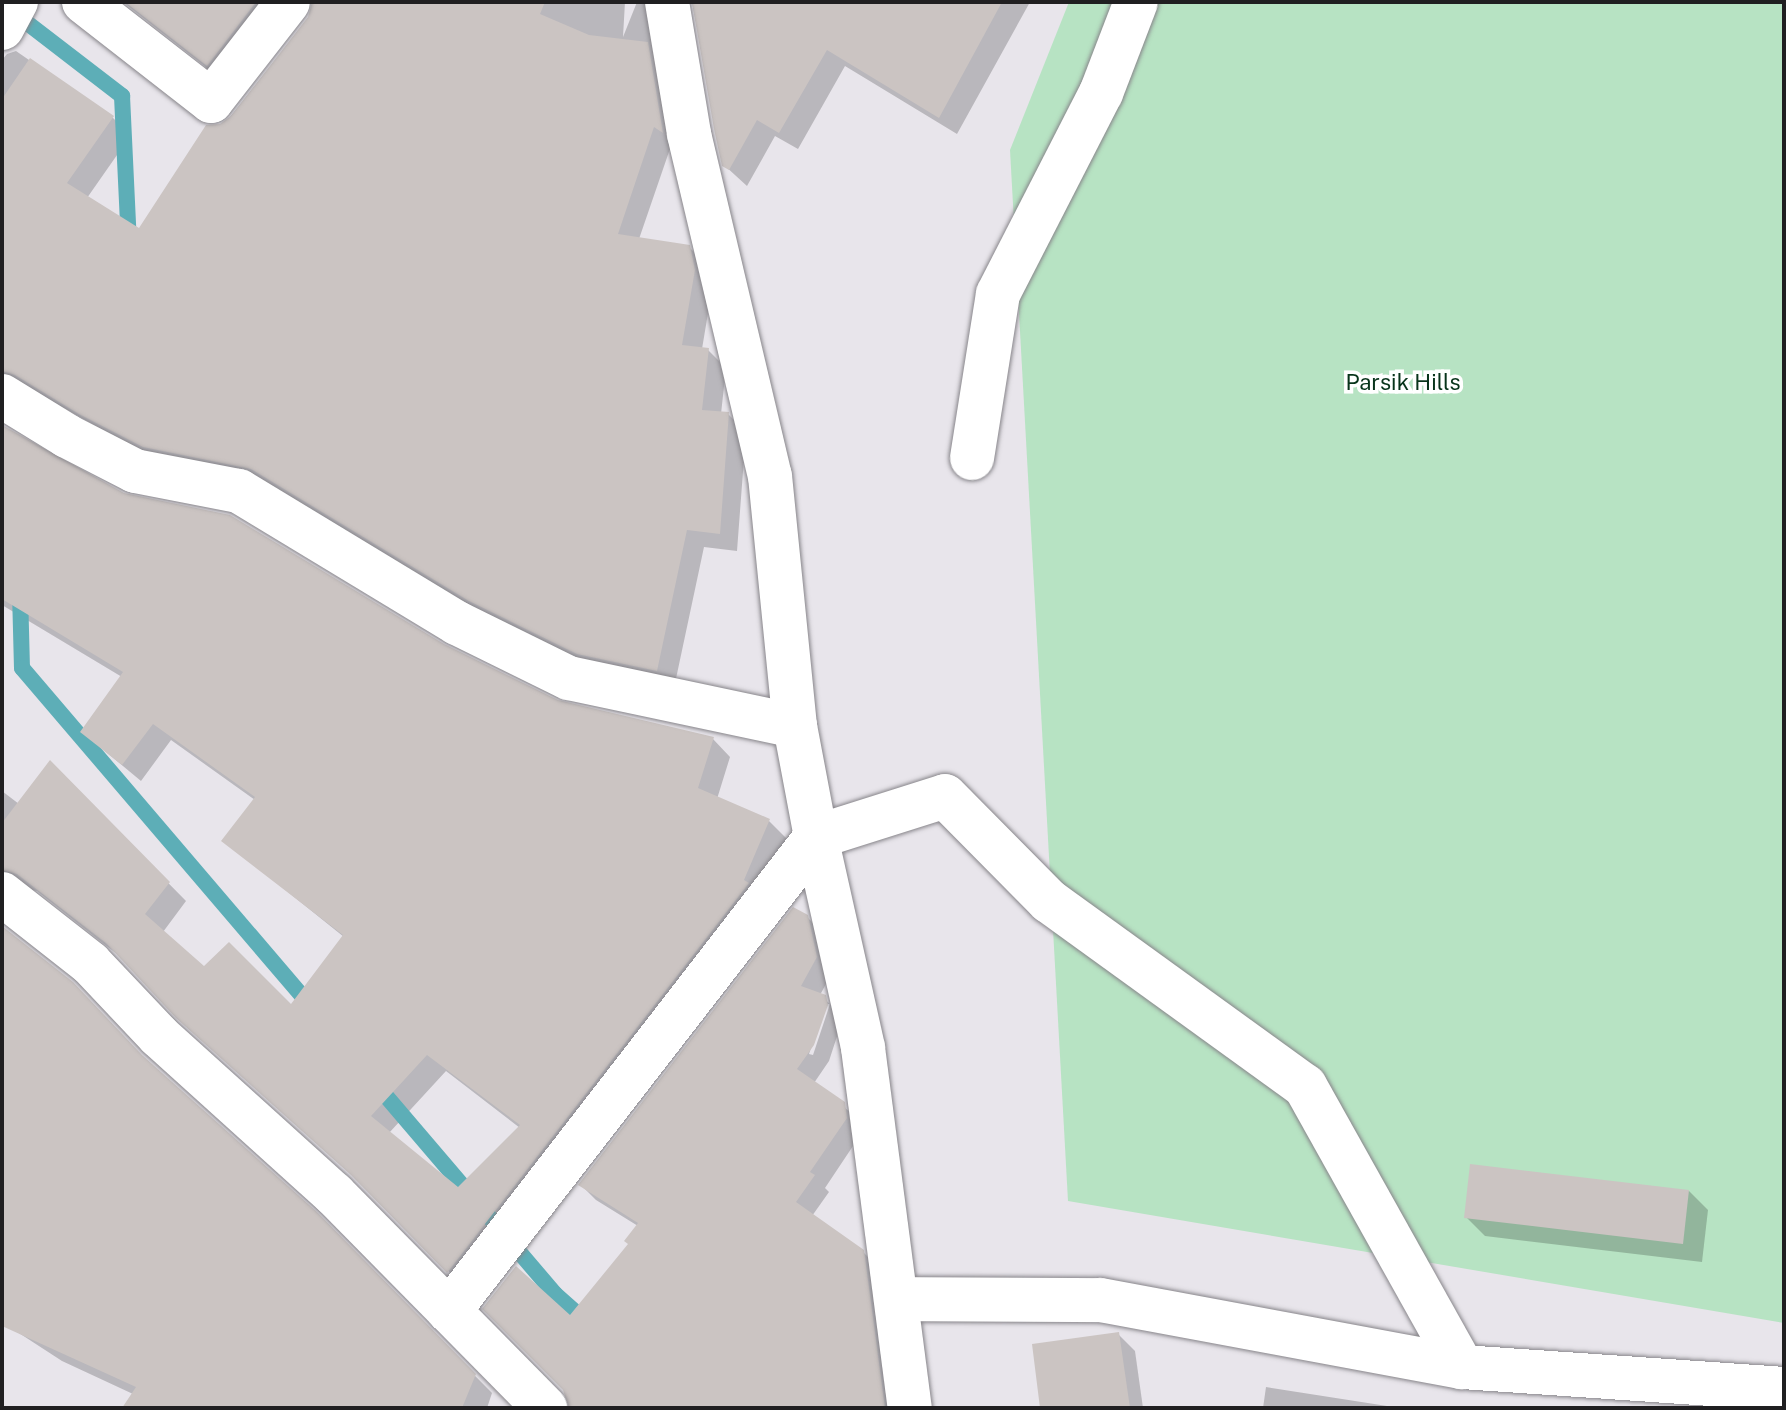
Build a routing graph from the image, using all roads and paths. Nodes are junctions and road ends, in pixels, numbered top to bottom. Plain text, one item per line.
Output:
1 (16, 2) edge
2 (84, 2) edge
3 (288, 2) edge
4 (667, 2) edge
5 (1136, 2) edge
6 (2, 28) edge
7 (2, 396) edge
8 (972, 458) dead end
9 (795, 726) junction
10 (816, 837) junction
11 (2, 894) edge
12 (896, 1299) junction
13 (449, 1311) junction
14 (1462, 1367) junction
15 (1784, 1389) edge
16 (545, 1408) edge
17 (910, 1408) edge

1 - 6 street
2 - 3 street
4 - 9 street
5 - 8 street
7 - 9 street
9 - 10 street
10 - 12 street
10 - 13 street
10 - 14 street
11 - 13 street
12 - 14 street
12 - 17 street
13 - 16 street
14 - 15 street

